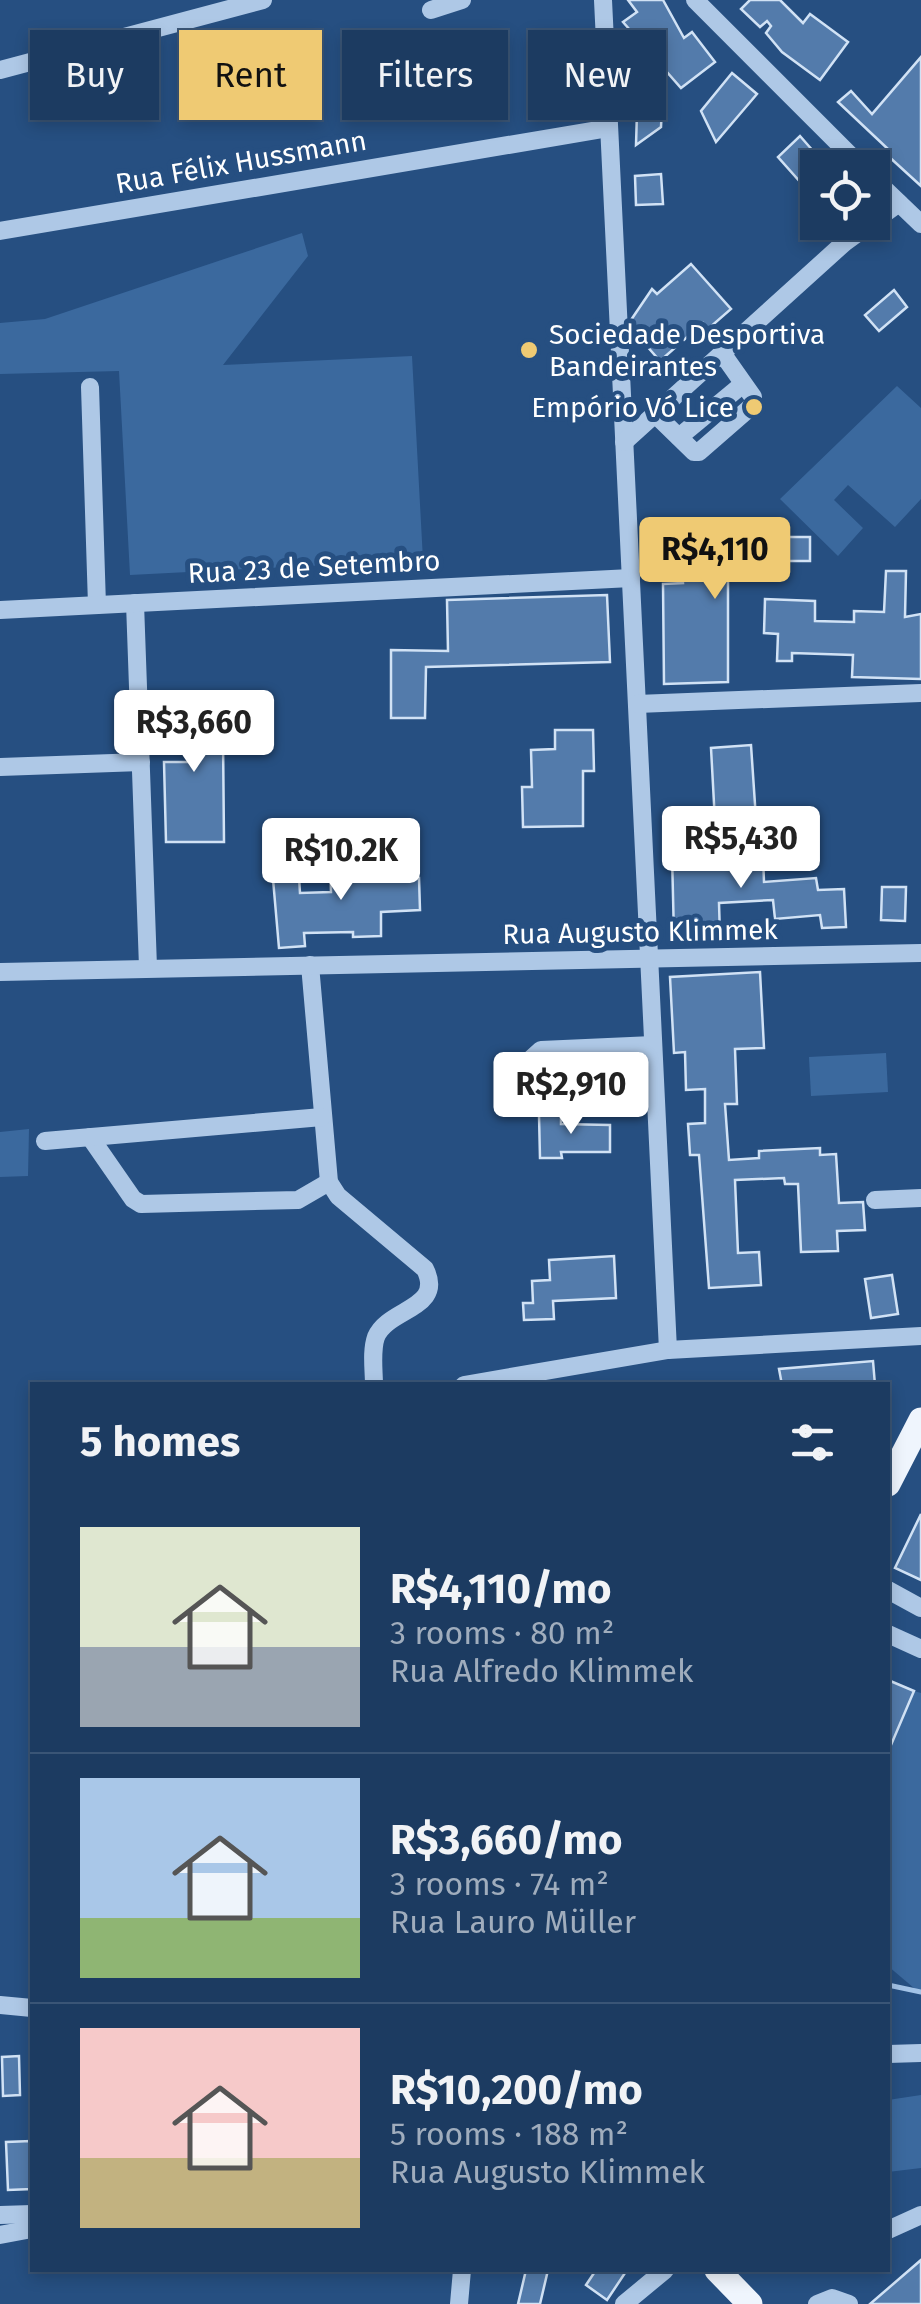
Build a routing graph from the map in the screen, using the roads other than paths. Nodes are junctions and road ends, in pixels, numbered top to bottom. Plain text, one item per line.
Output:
1 (263, 0) edge
2 (462, 0) edge
3 (604, 0) edge
4 (695, 0) edge
5 (213, 6) edge
6 (431, 10) dead end
7 (0, 70) edge
8 (610, 128) junction
9 (845, 150) edge
10 (890, 194) edge
11 (900, 203) junction
12 (921, 224) edge
13 (0, 231) edge
14 (722, 353) junction
15 (90, 387) dead end
16 (655, 414) junction
17 (624, 442) junction
18 (631, 578) junction
19 (135, 604) junction
20 (97, 605) junction
21 (0, 610) edge
22 (921, 692) edge
23 (637, 704) junction
24 (141, 762) junction
25 (0, 767) edge
26 (921, 953) edge
27 (649, 960) junction
28 (310, 965) junction
29 (148, 968) junction
30 (0, 972) edge
31 (654, 1045) junction
32 (609, 1072) dead end
33 (322, 1117) junction
34 (90, 1138) junction
35 (45, 1141) dead end
36 (329, 1182) junction
37 (921, 1198) edge
38 (875, 1200) dead end
39 (921, 1336) edge
40 (668, 1350) junction
41 (374, 1382) edge
42 (481, 1382) edge
43 (921, 1420) edge
44 (890, 1480) edge
45 (890, 1591) edge
46 (921, 1608) edge
47 (890, 1635) edge
48 (921, 1649) edge
49 (0, 2005) edge
50 (30, 2008) edge
51 (921, 2053) edge
52 (890, 2054) edge
53 (30, 2214) edge
54 (921, 2214) edge
55 (0, 2215) edge
56 (30, 2229) edge
57 (890, 2229) edge
58 (0, 2236) edge
59 (462, 2272) edge
60 (663, 2272) edge
61 (721, 2272) edge
62 (458, 2304) edge
63 (624, 2304) edge
64 (750, 2304) edge
65 (818, 2304) edge
66 (849, 2304) edge

1 - 5 street
2 - 6 street
3 - 8 street
4 - 9 street
5 - 7 street
8 - 13 street, Rua Félix Hussmann
8 - 17 street
10 - 11 street
11 - 12 street
11 - 14 street
14 - 16 street
14 - 16 street
15 - 20 street
16 - 17 street
17 - 18 street
18 - 19 street, Rua 23 de Setembro
18 - 23 street
19 - 20 street, Rua 23 de Setembro
19 - 24 street
20 - 21 street, Rua 23 de Setembro
22 - 23 street
23 - 27 street
24 - 25 street
24 - 29 street
26 - 27 street, Rua Augusto Klimmek
27 - 28 street, Rua Augusto Klimmek
27 - 31 street
28 - 29 street, Rua Augusto Klimmek
28 - 33 street
29 - 30 street, Rua Augusto Klimmek
31 - 32 street
31 - 40 street
33 - 34 street
33 - 36 street
34 - 35 street
34 - 36 street
36 - 41 street
37 - 38 street
39 - 40 street
40 - 42 street
43 - 44 main road
45 - 46 street
47 - 48 street
49 - 50 street
51 - 52 street
53 - 55 street
54 - 57 street
56 - 58 street
59 - 62 street
60 - 63 street
61 - 64 main road
65 - 66 street

